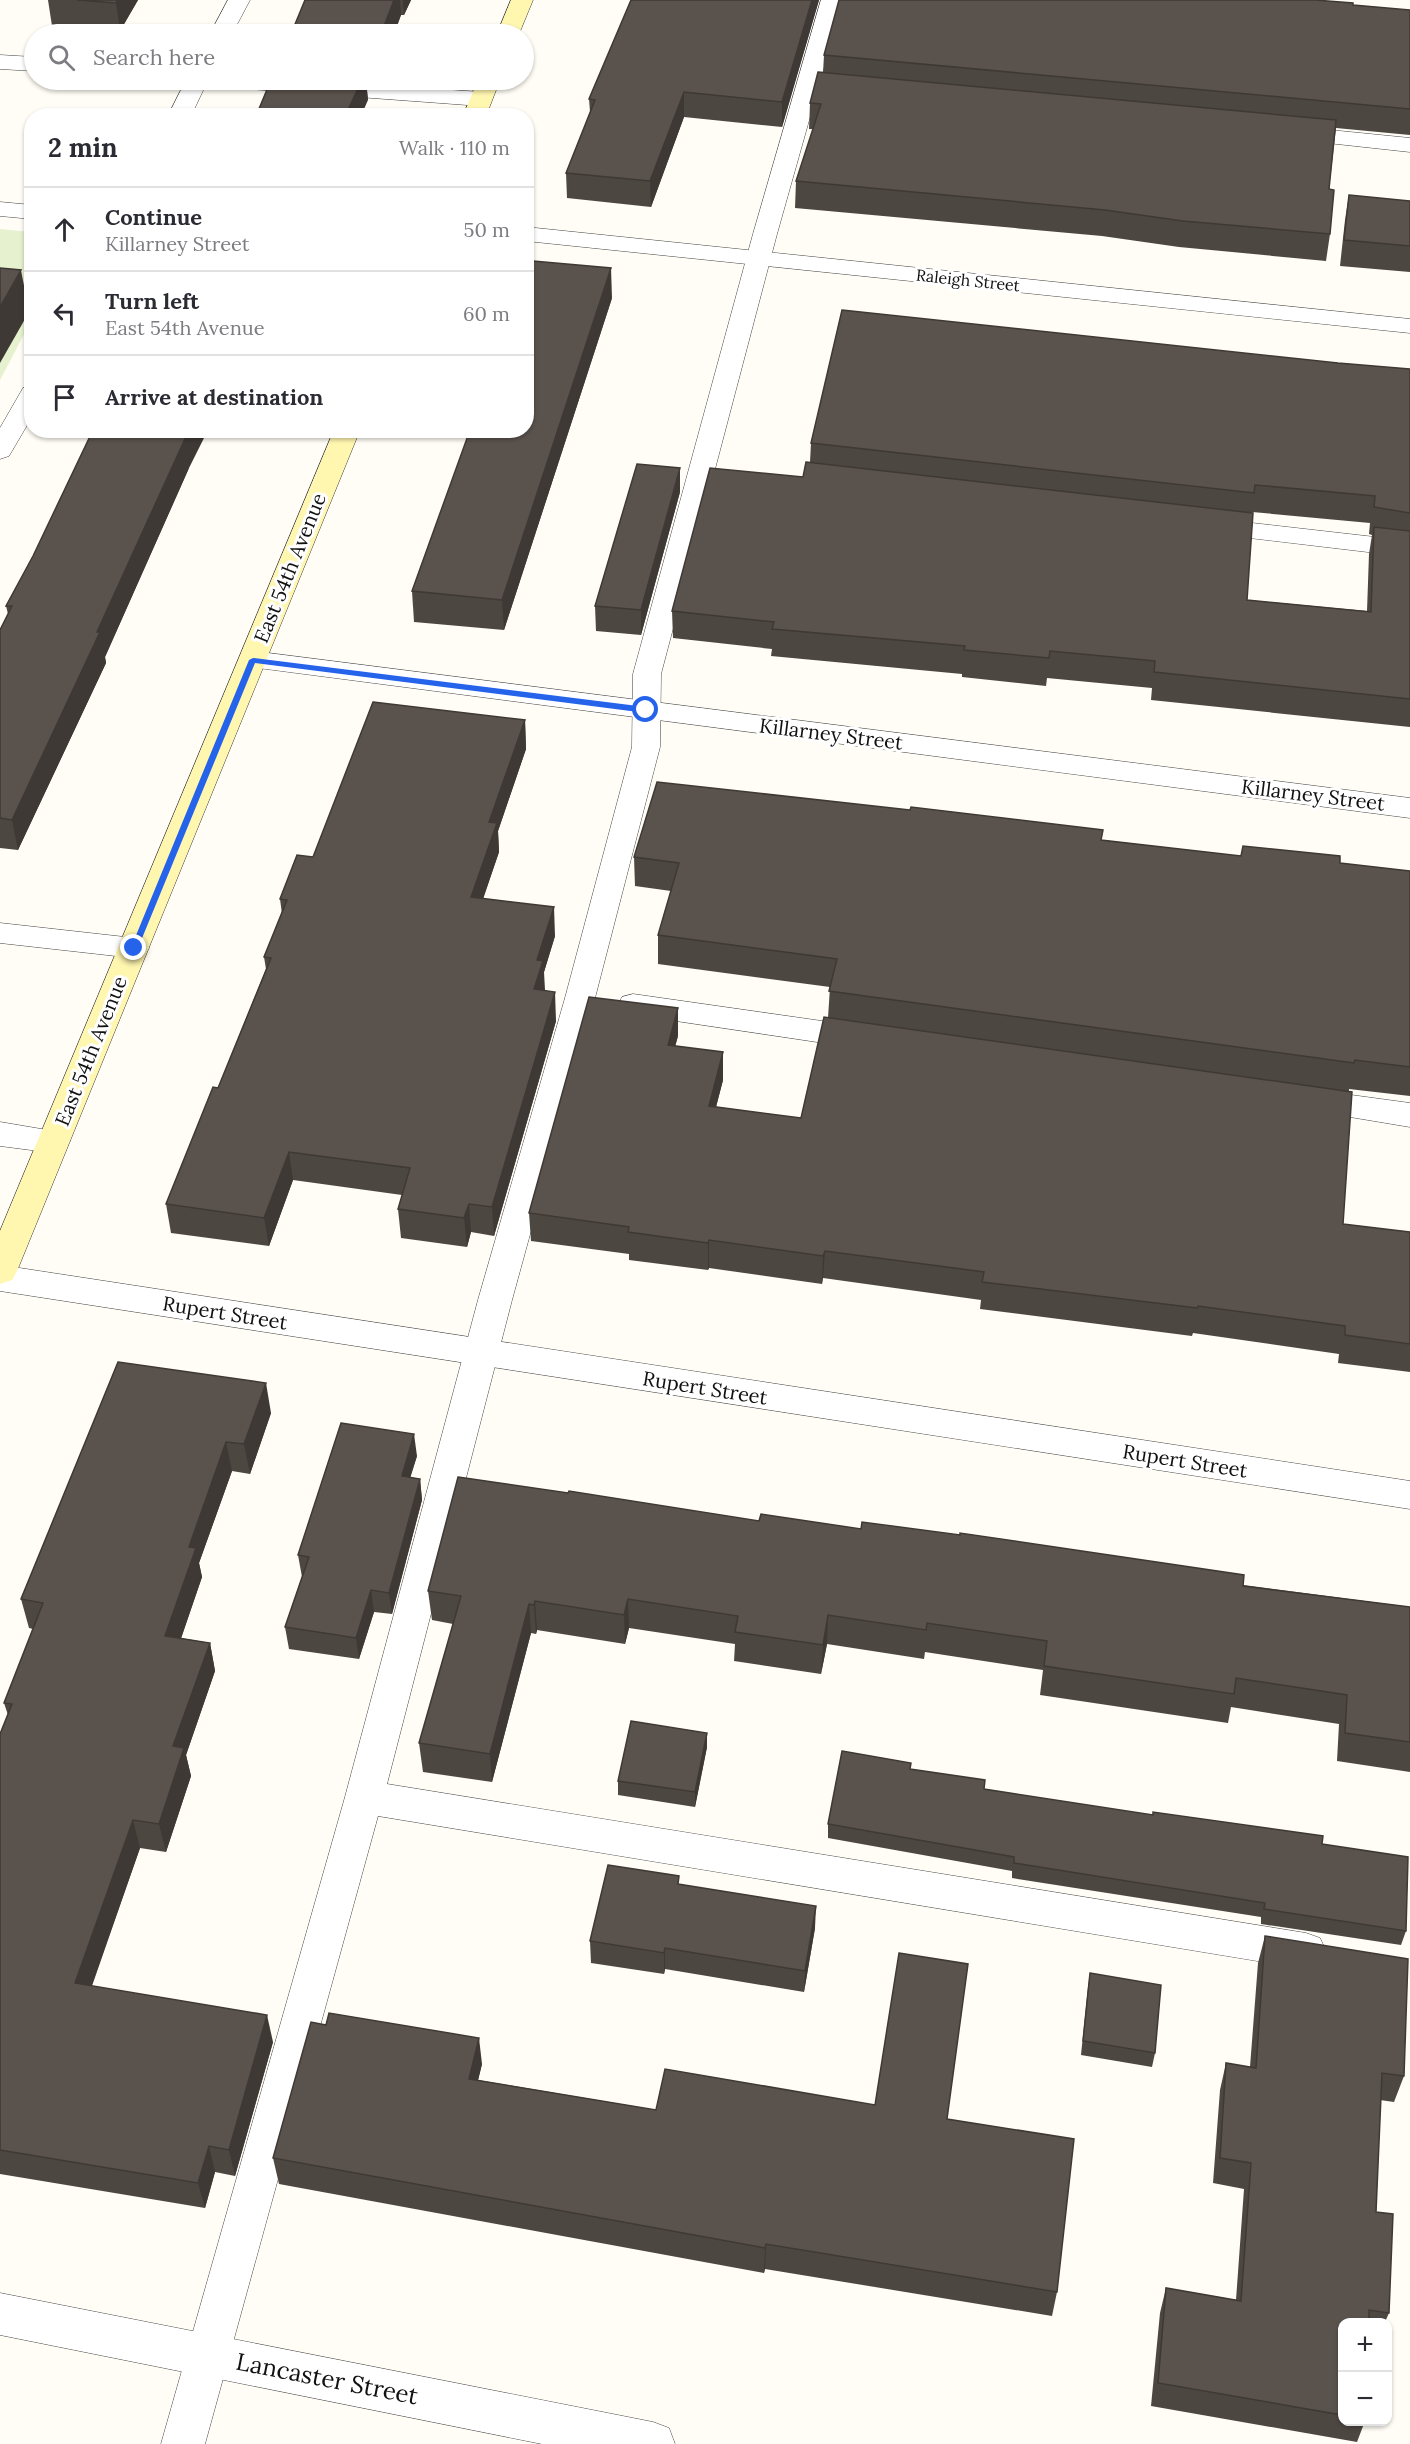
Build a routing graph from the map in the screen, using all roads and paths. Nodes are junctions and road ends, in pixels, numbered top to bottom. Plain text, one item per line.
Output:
1 (239, 0) edge
2 (522, 0) edge
3 (832, 0) edge
4 (226, 24) edge
5 (512, 24) edge
6 (0, 62) edge
7 (24, 63) edge
8 (192, 90) edge
9 (366, 90) edge
10 (482, 98) edge
11 (183, 108) edge
12 (1268, 131) edge
13 (1410, 145) edge
14 (0, 209) edge
15 (24, 211) edge
16 (534, 235) edge
17 (758, 258) junction
18 (1410, 326) edge
19 (24, 408) edge
20 (344, 438) edge
21 (0, 451) edge
22 (1186, 524) edge
23 (1410, 549) edge
24 (253, 660) junction
25 (646, 710) junction
26 (1410, 808) edge
27 (0, 933) edge
28 (134, 948) junction
29 (580, 998) junction
30 (889, 1041) edge
31 (1280, 1096) edge
32 (1410, 1115) edge
33 (0, 1134) edge
34 (54, 1141) junction
35 (0, 1271) edge
36 (0, 1278) edge
37 (481, 1354) junction
38 (1410, 1495) edge
39 (364, 1797) junction
40 (1340, 1956) edge
41 (0, 2314) edge
42 (206, 2355) junction
43 (183, 2444) edge
44 (653, 2444) edge

1 - 4 street
2 - 5 street
3 - 17 street
6 - 7 street
8 - 11 street
9 - 10 street
12 - 13 street
14 - 15 street
16 - 17 street, Raleigh Street
17 - 18 street, Raleigh Street
17 - 25 street
19 - 21 street
20 - 24 street, East 54th Avenue
22 - 23 street
24 - 25 street, Killarney Street
24 - 28 street, East 54th Avenue
25 - 26 street, Killarney Street
25 - 29 street
27 - 28 street
28 - 34 street, East 54th Avenue
29 - 30 street
29 - 37 street
31 - 32 street
33 - 34 street
34 - 35 street, East 54th Avenue
36 - 37 street, Rupert Street
37 - 38 street, Rupert Street
37 - 39 street
39 - 40 street
39 - 42 street
41 - 42 street, Lancaster Street
42 - 43 street
42 - 44 street, Lancaster Street

